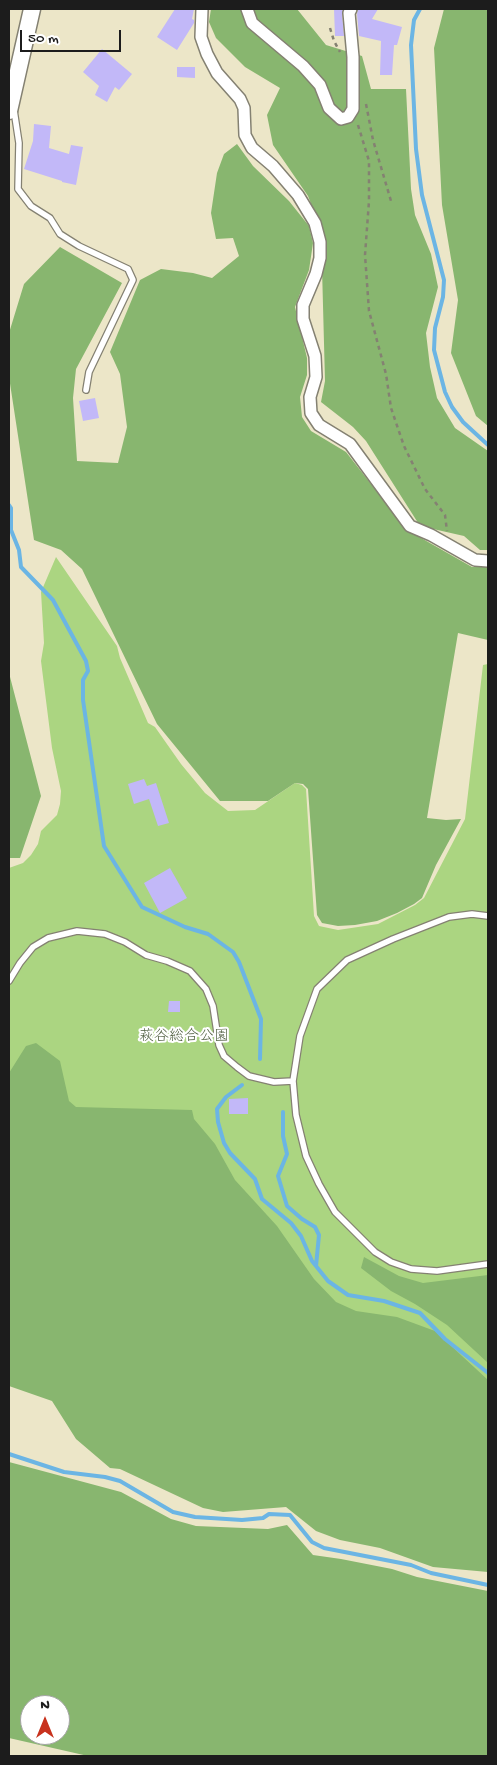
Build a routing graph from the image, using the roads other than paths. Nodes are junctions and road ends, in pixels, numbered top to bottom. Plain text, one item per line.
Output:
1 (32, 9) edge
2 (202, 9) edge
3 (246, 9) edge
4 (351, 9) edge
5 (10, 104) edge
6 (86, 390) dead end
7 (488, 561) edge
8 (488, 916) edge
9 (9, 981) edge
10 (293, 1081) junction
11 (488, 1264) edge

1 - 5 main road
2 - 7 street
3 - 4 street
5 - 6 lane
8 - 10 lane
9 - 10 lane
10 - 11 lane

